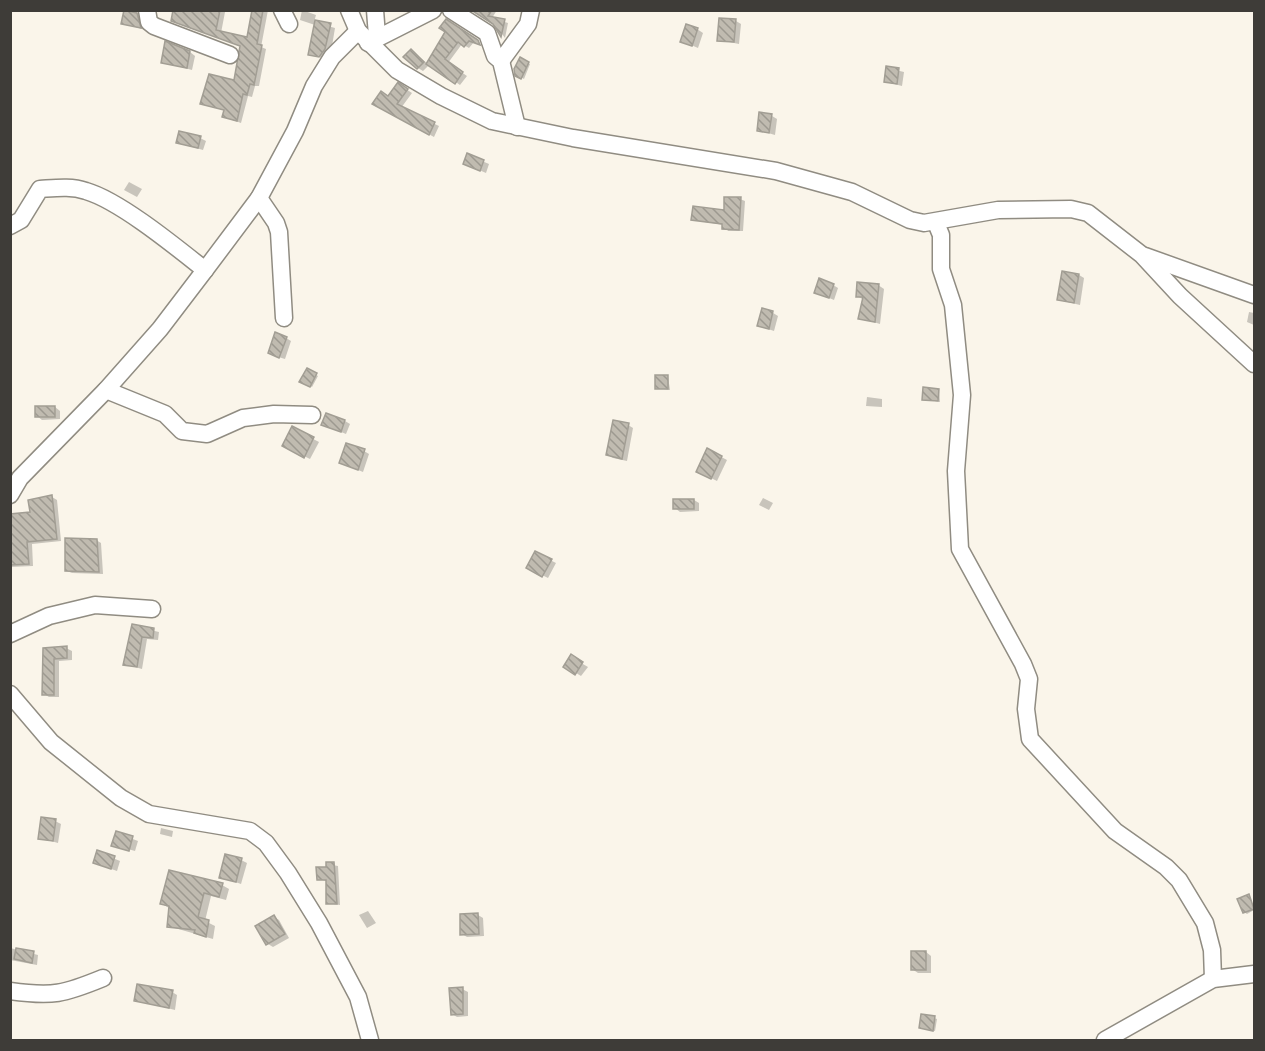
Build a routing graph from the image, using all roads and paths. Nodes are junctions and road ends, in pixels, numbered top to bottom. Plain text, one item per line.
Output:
1 (147, 10) edge
2 (349, 10) edge
3 (375, 10) edge
4 (433, 10) edge
5 (451, 10) edge
6 (531, 10) edge
7 (368, 37) junction
8 (230, 55) dead end
9 (501, 61) junction
10 (517, 127) junction
11 (259, 198) junction
12 (936, 224) junction
13 (10, 226) edge
14 (1142, 255) junction
15 (205, 270) junction
16 (1254, 296) edge
17 (284, 318) dead end
18 (1254, 364) edge
19 (106, 390) junction
20 (312, 415) dead end
21 (10, 495) edge
22 (152, 609) dead end
23 (10, 634) edge
24 (10, 694) edge
25 (1254, 974) edge
26 (103, 978) dead end
27 (1213, 979) junction
28 (10, 991) edge
29 (1126, 1031) junction
30 (370, 1041) edge
31 (1105, 1041) edge
32 (1140, 1041) edge

1 - 8 street
2 - 7 street
3 - 7 street
4 - 7 street
5 - 9 street
6 - 9 street
7 - 10 street
7 - 11 street
9 - 10 street
10 - 12 street
11 - 15 street
11 - 17 street
12 - 14 street
12 - 27 street
13 - 15 street
14 - 16 street
14 - 18 street
15 - 19 street
19 - 20 street
19 - 21 street
22 - 23 street
24 - 30 street
25 - 27 street
26 - 28 street
27 - 29 street
29 - 31 street
29 - 32 street

